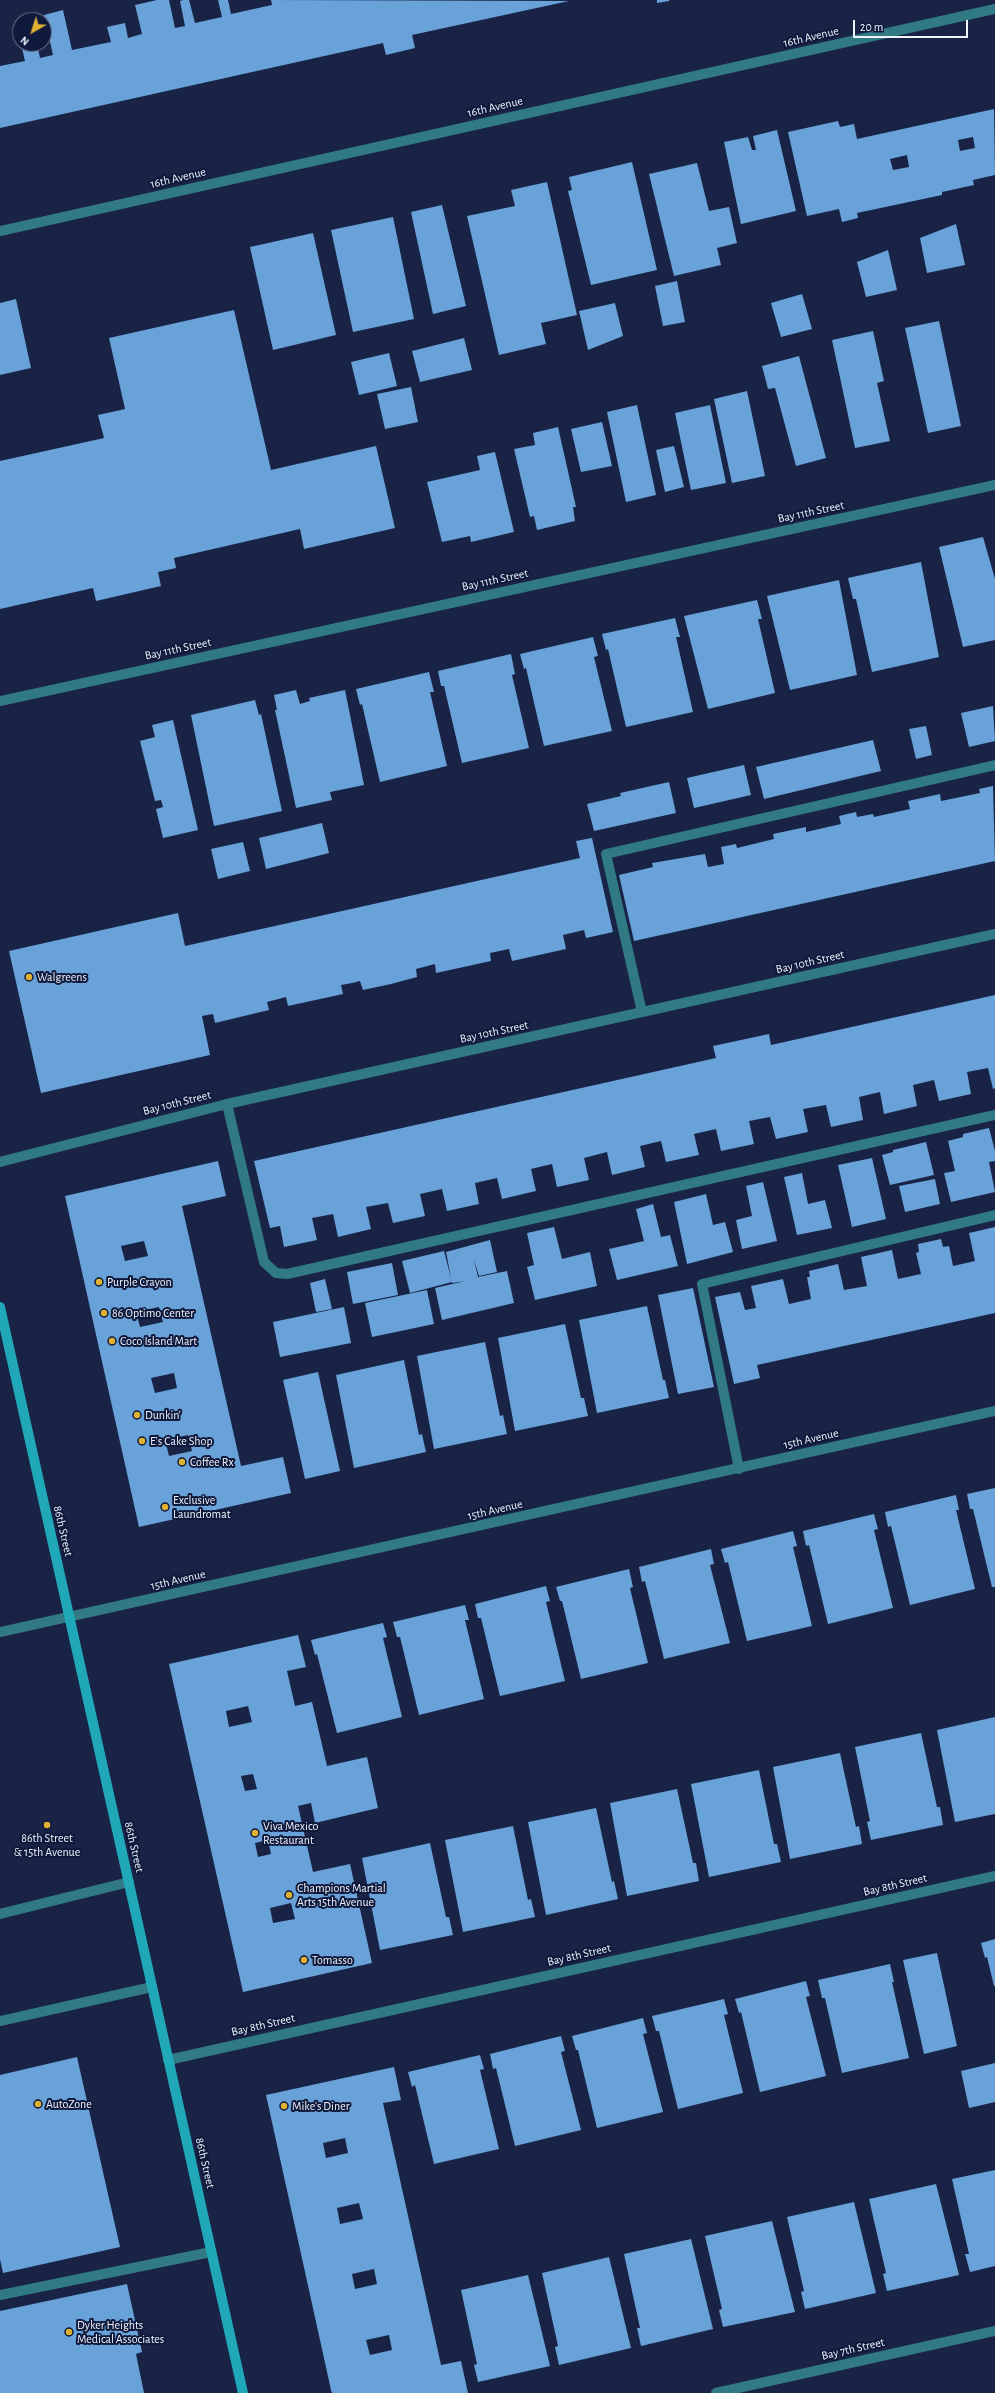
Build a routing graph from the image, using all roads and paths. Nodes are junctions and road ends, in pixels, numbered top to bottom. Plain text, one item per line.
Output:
1 (995, 9) edge
2 (0, 231) edge
3 (995, 485) edge
4 (0, 701) edge
5 (995, 765) edge
6 (995, 934) edge
7 (642, 1012) junction
8 (227, 1104) junction
9 (995, 1115) edge
10 (0, 1162) edge
11 (995, 1215) edge
12 (0, 1307) edge
13 (995, 1412) edge
14 (739, 1469) junction
15 (70, 1617) junction
16 (0, 1632) edge
17 (995, 1876) edge
18 (129, 1882) junction
19 (0, 1914) edge
20 (152, 1987) junction
21 (0, 2021) edge
22 (168, 2060) junction
23 (211, 2252) junction
24 (0, 2295) edge
25 (995, 2331) edge
26 (243, 2393) edge
27 (716, 2393) edge

1 - 2 street, 16th Avenue
3 - 4 street, Bay 11th Street
5 - 7 street
6 - 7 street, Bay 10th Street
7 - 8 street, Bay 10th Street
8 - 9 street
8 - 10 street, Bay 10th Street
11 - 14 street
12 - 15 main road, 86th Street
13 - 14 street, 15th Avenue
14 - 15 street, 15th Avenue
15 - 16 street, 15th Avenue
15 - 18 main road, 86th Street
17 - 22 street, Bay 8th Street
18 - 19 street
18 - 20 main road, 86th Street
20 - 21 street
20 - 22 main road, 86th Street
22 - 23 main road, 86th Street
23 - 24 street
23 - 26 main road, 86th Street
25 - 27 street, Bay 7th Street

